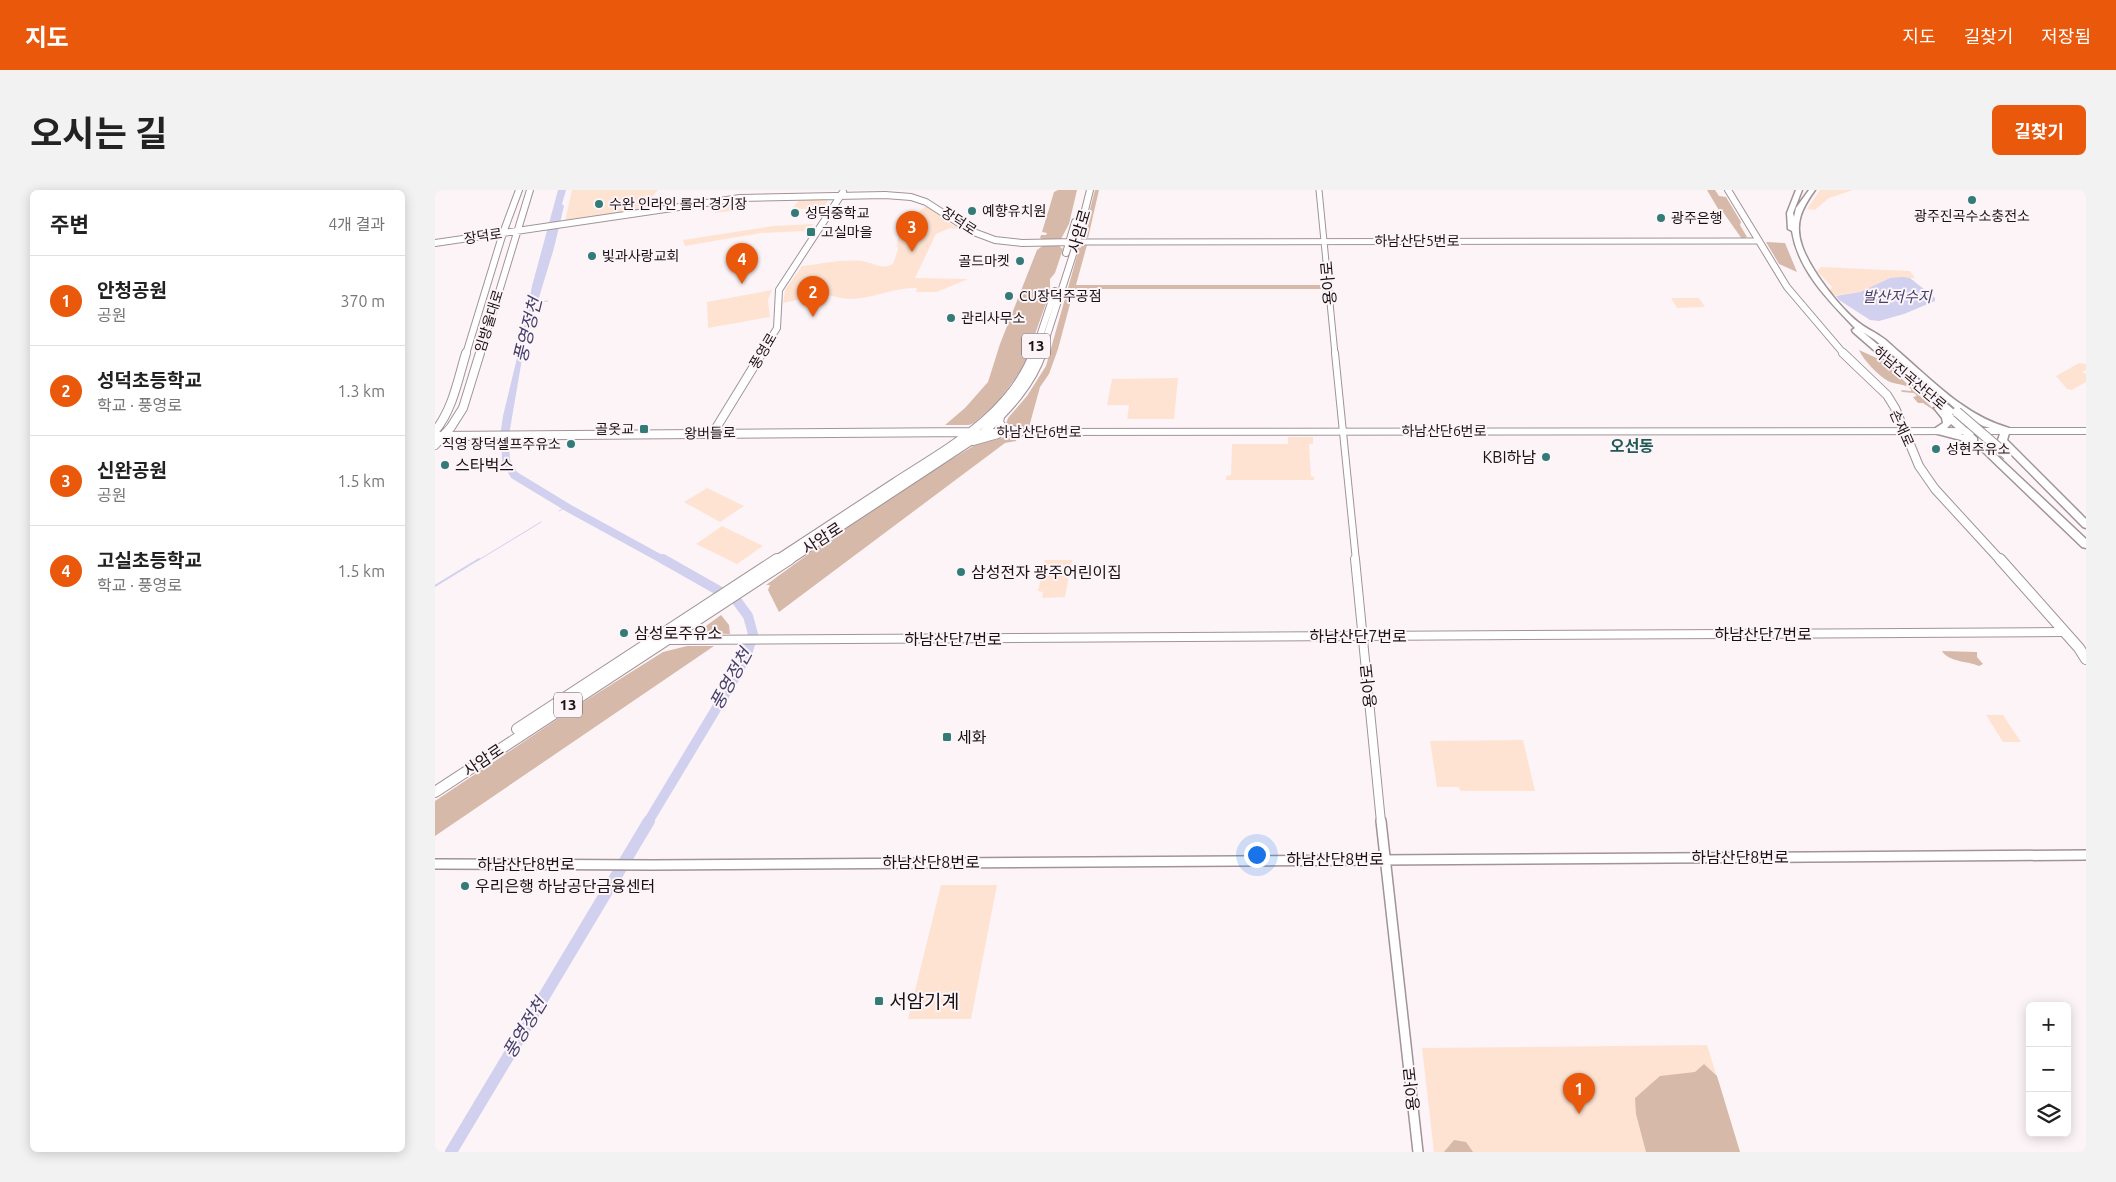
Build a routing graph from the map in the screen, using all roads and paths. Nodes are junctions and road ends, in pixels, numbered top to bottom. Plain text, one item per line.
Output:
1 (530, 190) edge
2 (1083, 190) edge
3 (1090, 190) edge
4 (1319, 190) edge
5 (1728, 190) edge
6 (1799, 190) edge
7 (1806, 190) edge
8 (1812, 190) edge
9 (1817, 190) edge
10 (517, 191) edge
11 (843, 193) edge
12 (509, 215) junction
13 (521, 216) junction
14 (1794, 216) junction
15 (517, 231) junction
16 (503, 233) junction
17 (1758, 241) junction
18 (1073, 242) junction
19 (1324, 242) junction
20 (435, 243) edge
21 (1851, 323) junction
22 (1869, 340) junction
23 (1940, 410) junction
24 (1958, 412) junction
25 (1000, 417) junction
26 (1904, 430) junction
27 (1963, 430) junction
28 (1984, 430) junction
29 (2006, 430) junction
30 (435, 431) edge
31 (1343, 431) junction
32 (1937, 431) junction
33 (2086, 431) edge
34 (914, 432) junction
35 (972, 432) junction
36 (984, 432) junction
37 (1020, 432) junction
38 (713, 433) junction
39 (439, 436) edge
40 (435, 445) edge
41 (959, 448) junction
42 (943, 450) junction
43 (1986, 450) junction
44 (2007, 454) junction
45 (2086, 525) edge
46 (2086, 533) edge
47 (2086, 540) edge
48 (2086, 546) edge
49 (754, 578) junction
50 (698, 616) junction
51 (2064, 632) junction
52 (1363, 636) junction
53 (653, 640) junction
54 (668, 640) junction
55 (2086, 659) edge
56 (435, 784) edge
57 (435, 792) edge
58 (2086, 855) edge
59 (1385, 859) junction
60 (435, 864) edge
61 (1418, 1152) edge

1 - 13 main road, 임방울대로
2 - 18 main road, 사암로 / 13
3 - 18 main road, 사암로 / 13
4 - 19 street, 용아로
5 - 17 main road, 손재로
6 - 14 highway
7 - 14 highway
8 - 14 highway
9 - 14 highway
10 - 12 main road, 임방울대로
11 - 15 main road, 장덕로
11 - 18 main road, 장덕로
11 - 38 main road, 풍영로
12 - 13 main road
12 - 16 main road, 임방울대로
13 - 15 main road, 임방울대로
14 - 21 highway
15 - 16 main road, 장덕로
15 - 39 main road, 임방울대로
16 - 20 main road, 장덕로
16 - 30 main road, 임방울대로
17 - 19 street, 하남산단5번로
17 - 26 main road, 손재로
18 - 19 street, 하남산단5번로
18 - 25 main road, 사암로 / 13
18 - 35 main road, 사암로 / 13
19 - 31 street, 용아로
21 - 22 highway
21 - 22 highway
22 - 23 highway
22 - 24 highway
22 - 24 highway, 하남진곡산단로
23 - 27 highway
23 - 32 highway
24 - 28 highway
24 - 29 highway
24 - 44 highway, 하남진곡산단로
25 - 36 main road, 사암로 / 13
25 - 37 main road
26 - 31 street, 하남산단6번로
26 - 32 street, 하남산단6번로
26 - 51 main road, 손재로
27 - 28 street, 하남산단6번로
27 - 32 street, 하남산단6번로
27 - 43 highway
28 - 29 street, 하남산단6번로
28 - 44 highway
29 - 33 street, 하남산단6번로
29 - 44 highway
31 - 37 street, 하남산단6번로
31 - 52 street, 용아로
32 - 43 highway
34 - 35 main road, 왕버들로
34 - 38 main road, 왕버들로
34 - 42 main road
35 - 36 main road, 왕버들로
35 - 42 main road, 사암로 / 13
36 - 37 street, 하남산단6번로
36 - 41 main road, 사암로 / 13
37 - 41 street
38 - 39 main road, 왕버들로
39 - 40 main road, 임방울대로
41 - 49 main road, 사암로 / 13
42 - 49 main road, 사암로 / 13
43 - 48 highway
44 - 45 highway
44 - 46 highway, 하남진곡산단로
44 - 47 highway, 하남진곡산단로
49 - 50 main road, 사암로 / 13
50 - 53 main road, 사암로 / 13
50 - 54 main road, 사암로 / 13
51 - 52 street, 하남산단7번로
51 - 55 main road, 손재로
52 - 54 street, 하남산단7번로
52 - 59 street, 용아로
53 - 54 street, 하남산단7번로
53 - 56 main road, 사암로 / 13
54 - 57 main road, 사암로 / 13
58 - 59 street, 하남산단8번로
59 - 60 street, 하남산단8번로
59 - 61 street, 용아로

